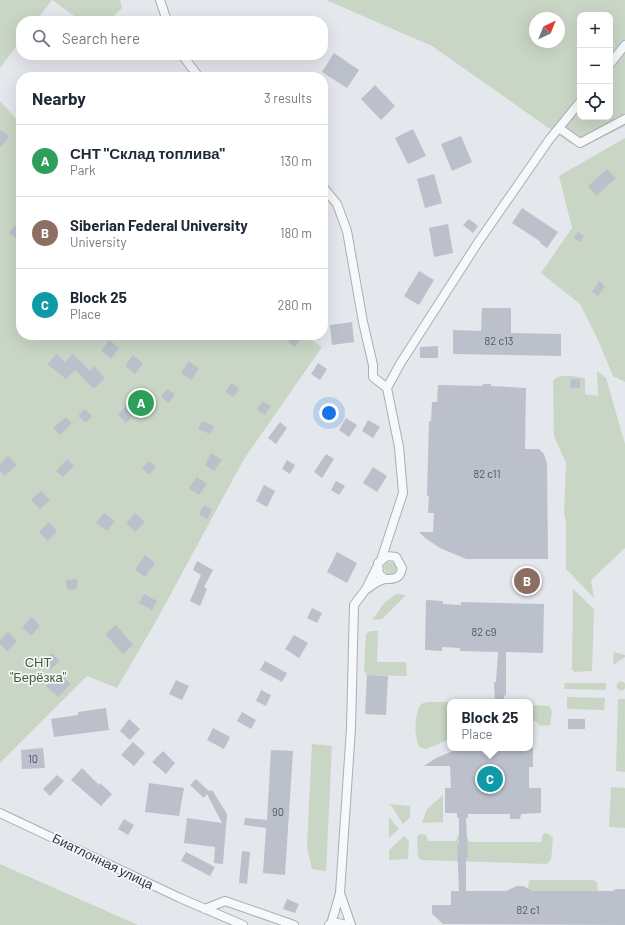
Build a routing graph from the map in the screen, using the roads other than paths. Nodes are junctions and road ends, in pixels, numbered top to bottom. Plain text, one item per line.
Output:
1 (160, 0) edge
2 (165, 16) edge
3 (625, 45) edge
4 (186, 60) edge
5 (613, 60) edge
6 (196, 72) edge
7 (577, 106) edge
8 (625, 119) edge
9 (559, 128) junction
10 (328, 193) edge
11 (387, 388) junction
12 (389, 538) junction
13 (396, 558) junction
14 (379, 563) junction
15 (385, 579) junction
16 (366, 589) junction
17 (0, 813) edge
18 (340, 894) junction
19 (205, 909) junction
20 (243, 925) edge
21 (294, 925) edge
22 (330, 925) edge
23 (346, 925) edge
24 (351, 925) edge

1 - 2 street
3 - 5 street
4 - 6 street
7 - 9 street
8 - 9 street
9 - 11 street
10 - 11 street
11 - 12 street
12 - 13 street
12 - 14 street
13 - 14 street
13 - 15 street
14 - 15 street
14 - 16 street
15 - 16 street
16 - 18 street
17 - 19 street, Биатлонная улица
18 - 22 street
18 - 24 street
19 - 20 street, Биатлонная улица
19 - 21 street
22 - 23 street

